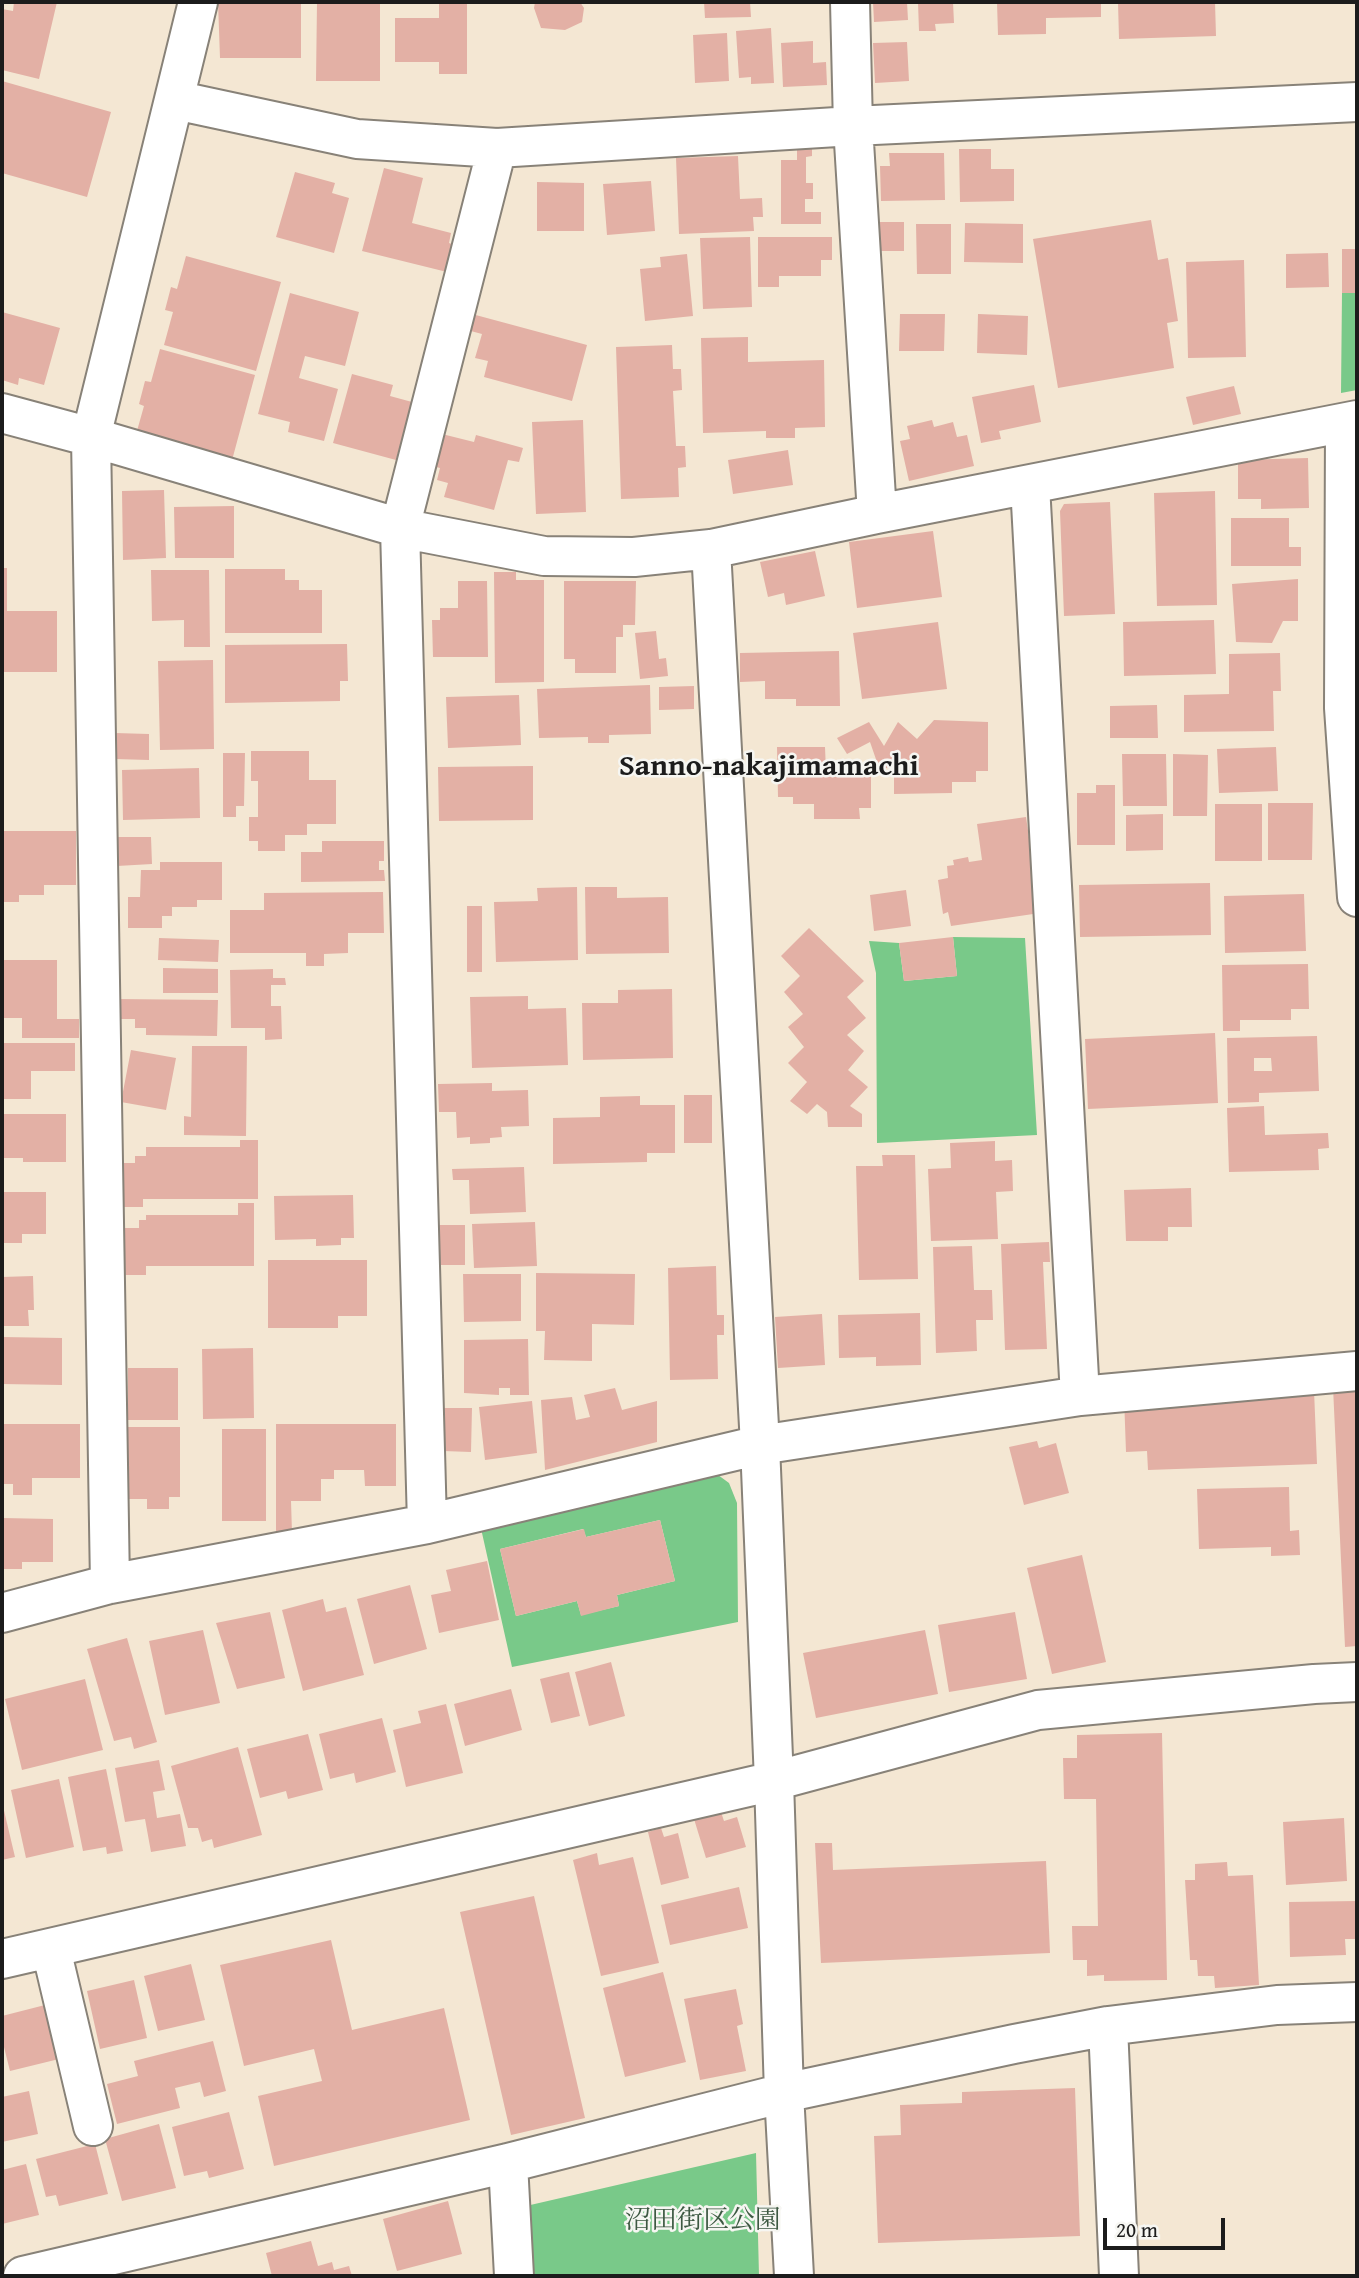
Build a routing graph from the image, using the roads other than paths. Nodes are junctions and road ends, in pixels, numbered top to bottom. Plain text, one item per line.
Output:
1 (198, 2) edge
2 (850, 2) edge
3 (175, 100) junction
4 (1357, 102) edge
5 (853, 127) junction
6 (497, 148) junction
7 (2, 413) edge
8 (1351, 422) edge
9 (91, 437) junction
10 (1030, 485) junction
11 (877, 514) junction
12 (400, 528) junction
13 (710, 549) junction
14 (1351, 708) edge
15 (1357, 897) edge
16 (1357, 1371) edge
17 (1080, 1396) junction
18 (760, 1445) junction
19 (427, 1524) junction
20 (110, 1584) junction
21 (2, 1613) edge
22 (1357, 1682) edge
23 (774, 1781) junction
24 (51, 1949) junction
25 (2, 1959) edge
26 (1357, 2002) edge
27 (1108, 2026) junction
28 (784, 2093) junction
29 (93, 2126) dead end
30 (508, 2163) junction
31 (23, 2276) edge
32 (514, 2276) edge
33 (794, 2276) edge
34 (1119, 2276) edge

1 - 3 street
2 - 5 street
3 - 6 street
3 - 9 street
4 - 5 street
5 - 6 street
5 - 11 street
6 - 12 street
7 - 9 street
8 - 10 street
8 - 14 street
9 - 12 street
9 - 20 street
10 - 11 street
10 - 17 street
11 - 13 street
12 - 13 street
12 - 19 street
13 - 18 street
14 - 15 street
16 - 17 street
17 - 18 street
18 - 19 street
18 - 23 street
19 - 20 street
20 - 21 street
22 - 23 street
23 - 24 street
23 - 28 street
24 - 25 street
24 - 29 street
26 - 27 street
27 - 28 street
27 - 34 street
28 - 30 street
28 - 33 street
30 - 31 street
30 - 32 street

